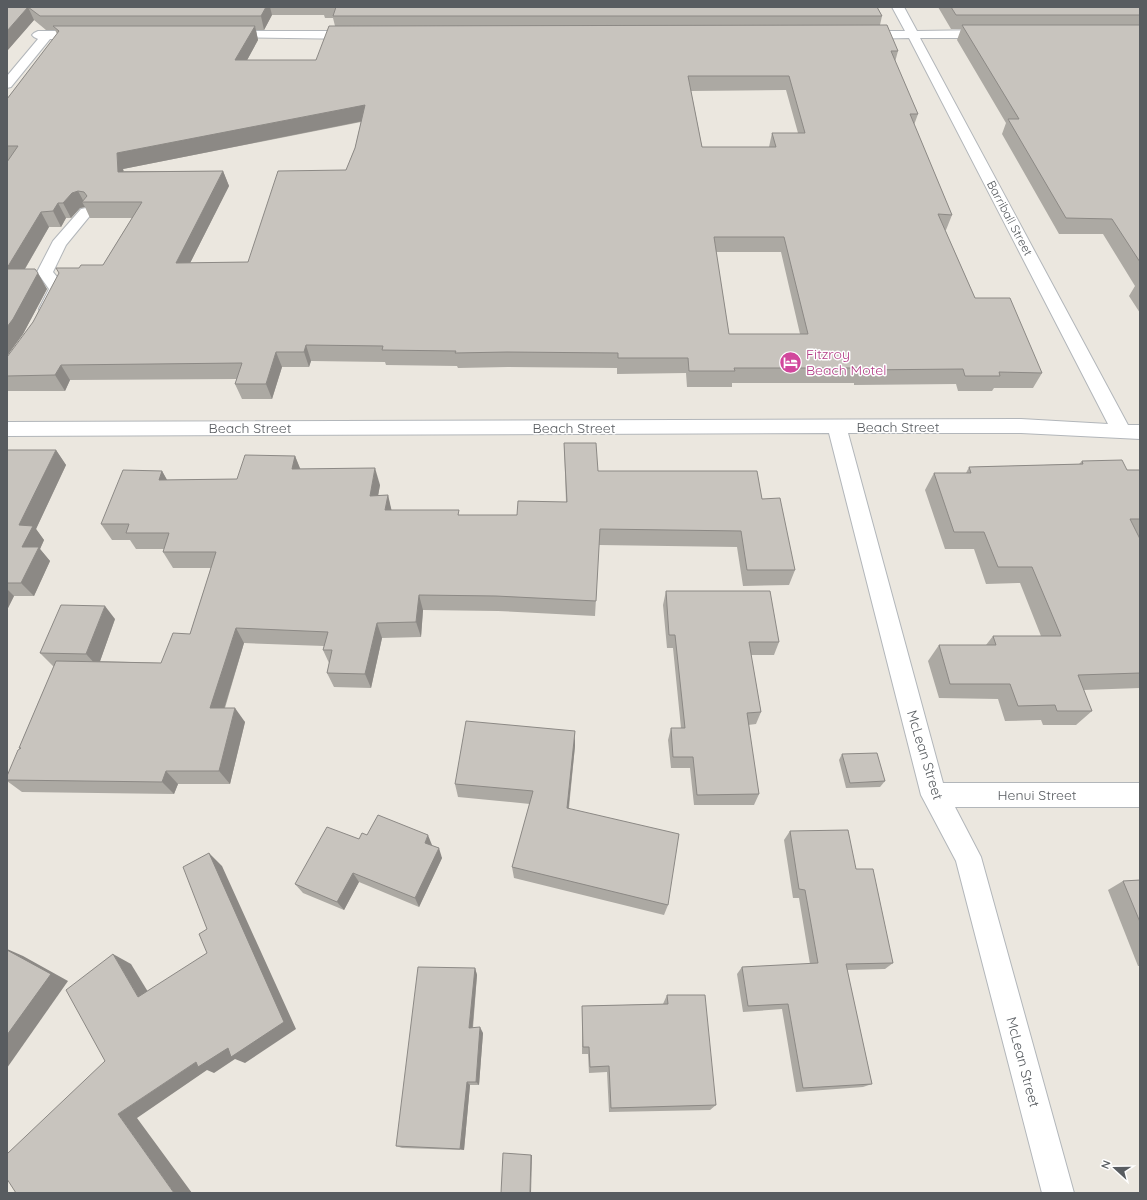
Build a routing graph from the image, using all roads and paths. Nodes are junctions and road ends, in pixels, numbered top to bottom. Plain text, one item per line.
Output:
1 (898, 7) edge
2 (913, 34) junction
3 (997, 34) edge
4 (95, 35) edge
5 (214, 35) edge
6 (366, 35) edge
7 (853, 35) edge
8 (7, 84) edge
9 (86, 212) edge
10 (40, 323) edge
11 (837, 427) junction
12 (7, 429) edge
13 (1121, 430) junction
14 (1140, 432) edge
15 (934, 795) junction
16 (1140, 795) edge
17 (1058, 1193) edge

1 - 2 street, Barriball Street
2 - 3 street
2 - 7 street
2 - 13 street, Barriball Street
4 - 8 street
5 - 6 street
9 - 10 street
11 - 12 street, Beach Street
11 - 13 street, Beach Street
11 - 15 street, McLean Street
13 - 14 street, Beach Street
15 - 16 street, Henui Street
15 - 17 street, McLean Street

